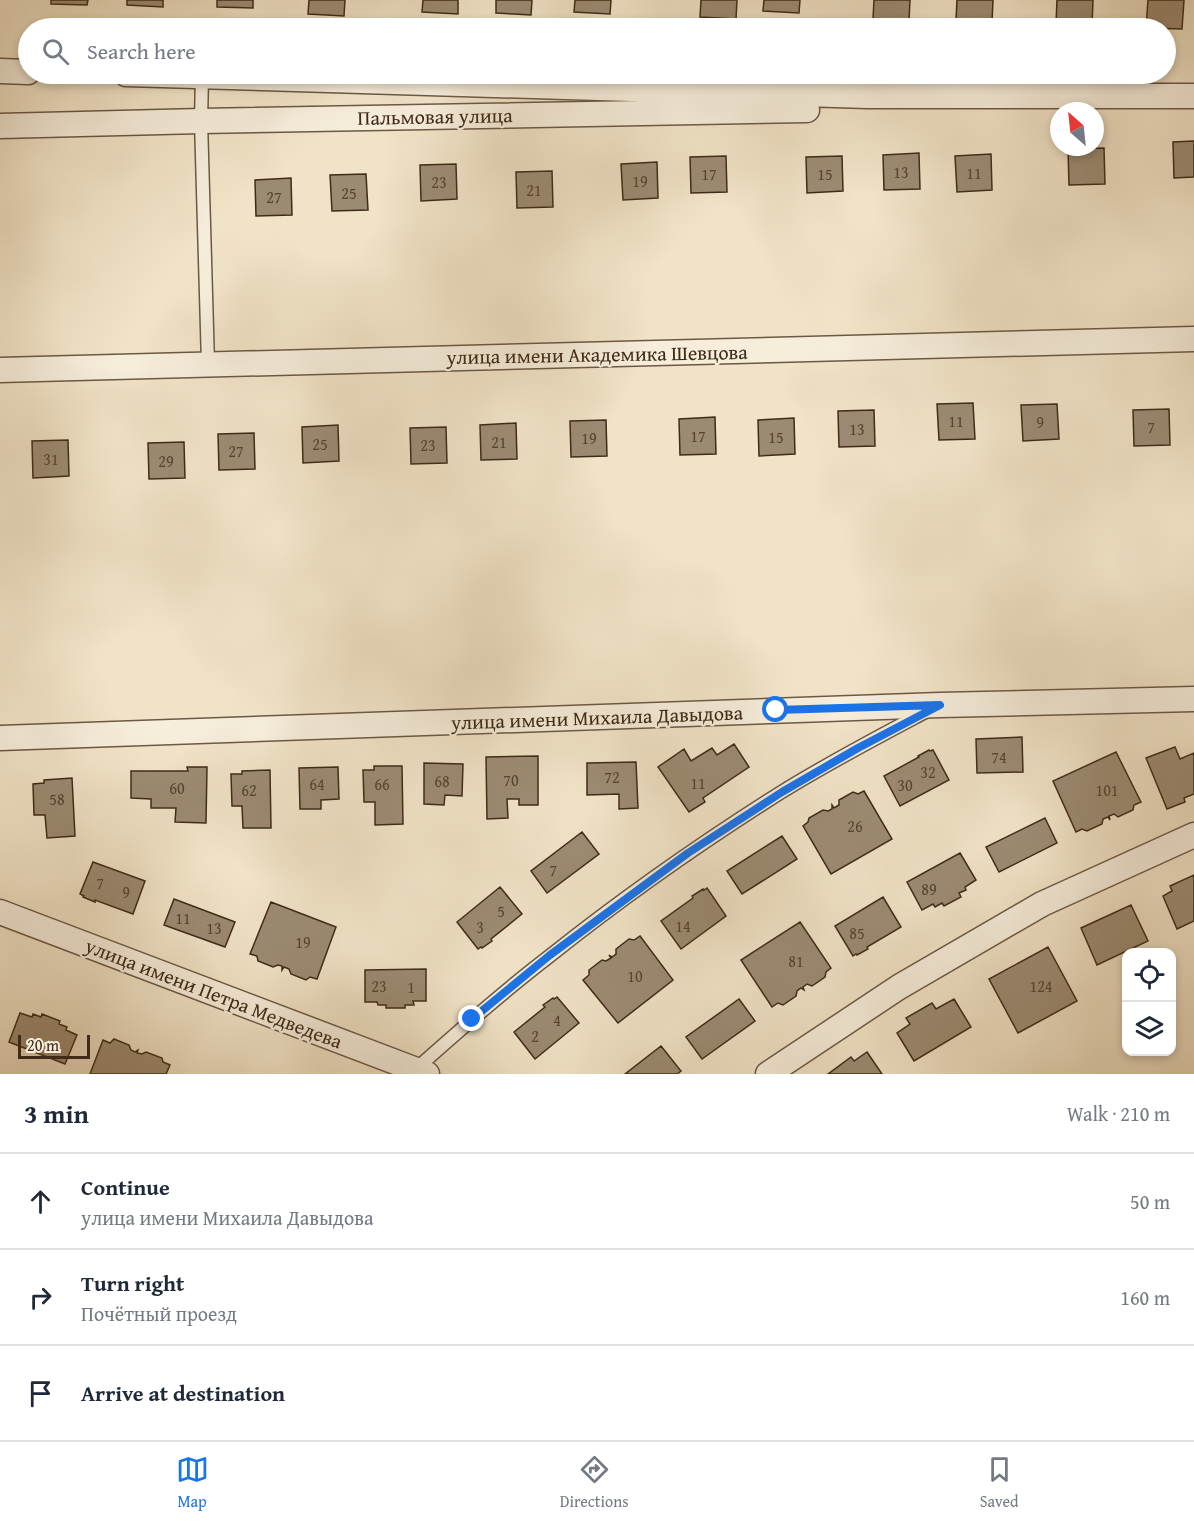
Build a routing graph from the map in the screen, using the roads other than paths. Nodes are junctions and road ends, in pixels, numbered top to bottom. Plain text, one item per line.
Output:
1 (0, 71) edge
2 (18, 72) edge
3 (202, 84) edge
4 (487, 84) edge
5 (868, 96) junction
6 (1194, 96) edge
7 (201, 121) junction
8 (0, 126) edge
9 (1194, 339) edge
10 (208, 364) junction
11 (0, 369) edge
12 (1194, 699) edge
13 (940, 705) junction
14 (0, 738) edge
15 (1194, 835) edge
16 (0, 912) edge
17 (422, 1072) edge
18 (768, 1074) edge

1 - 2 street
3 - 7 lane
4 - 5 street, Пальмовая улица
5 - 6 street, Пальмовая улица
5 - 7 street, Пальмовая улица
7 - 8 street, Пальмовая улица
7 - 10 lane
9 - 10 street, улица имени Академика Шевцова
10 - 11 street, улица имени Академика Шевцова
12 - 13 street, улица имени Михаила Давыдова
13 - 14 street, улица имени Михаила Давыдова
13 - 17 lane
15 - 18 street
16 - 17 street, улица имени Петра Медведева

